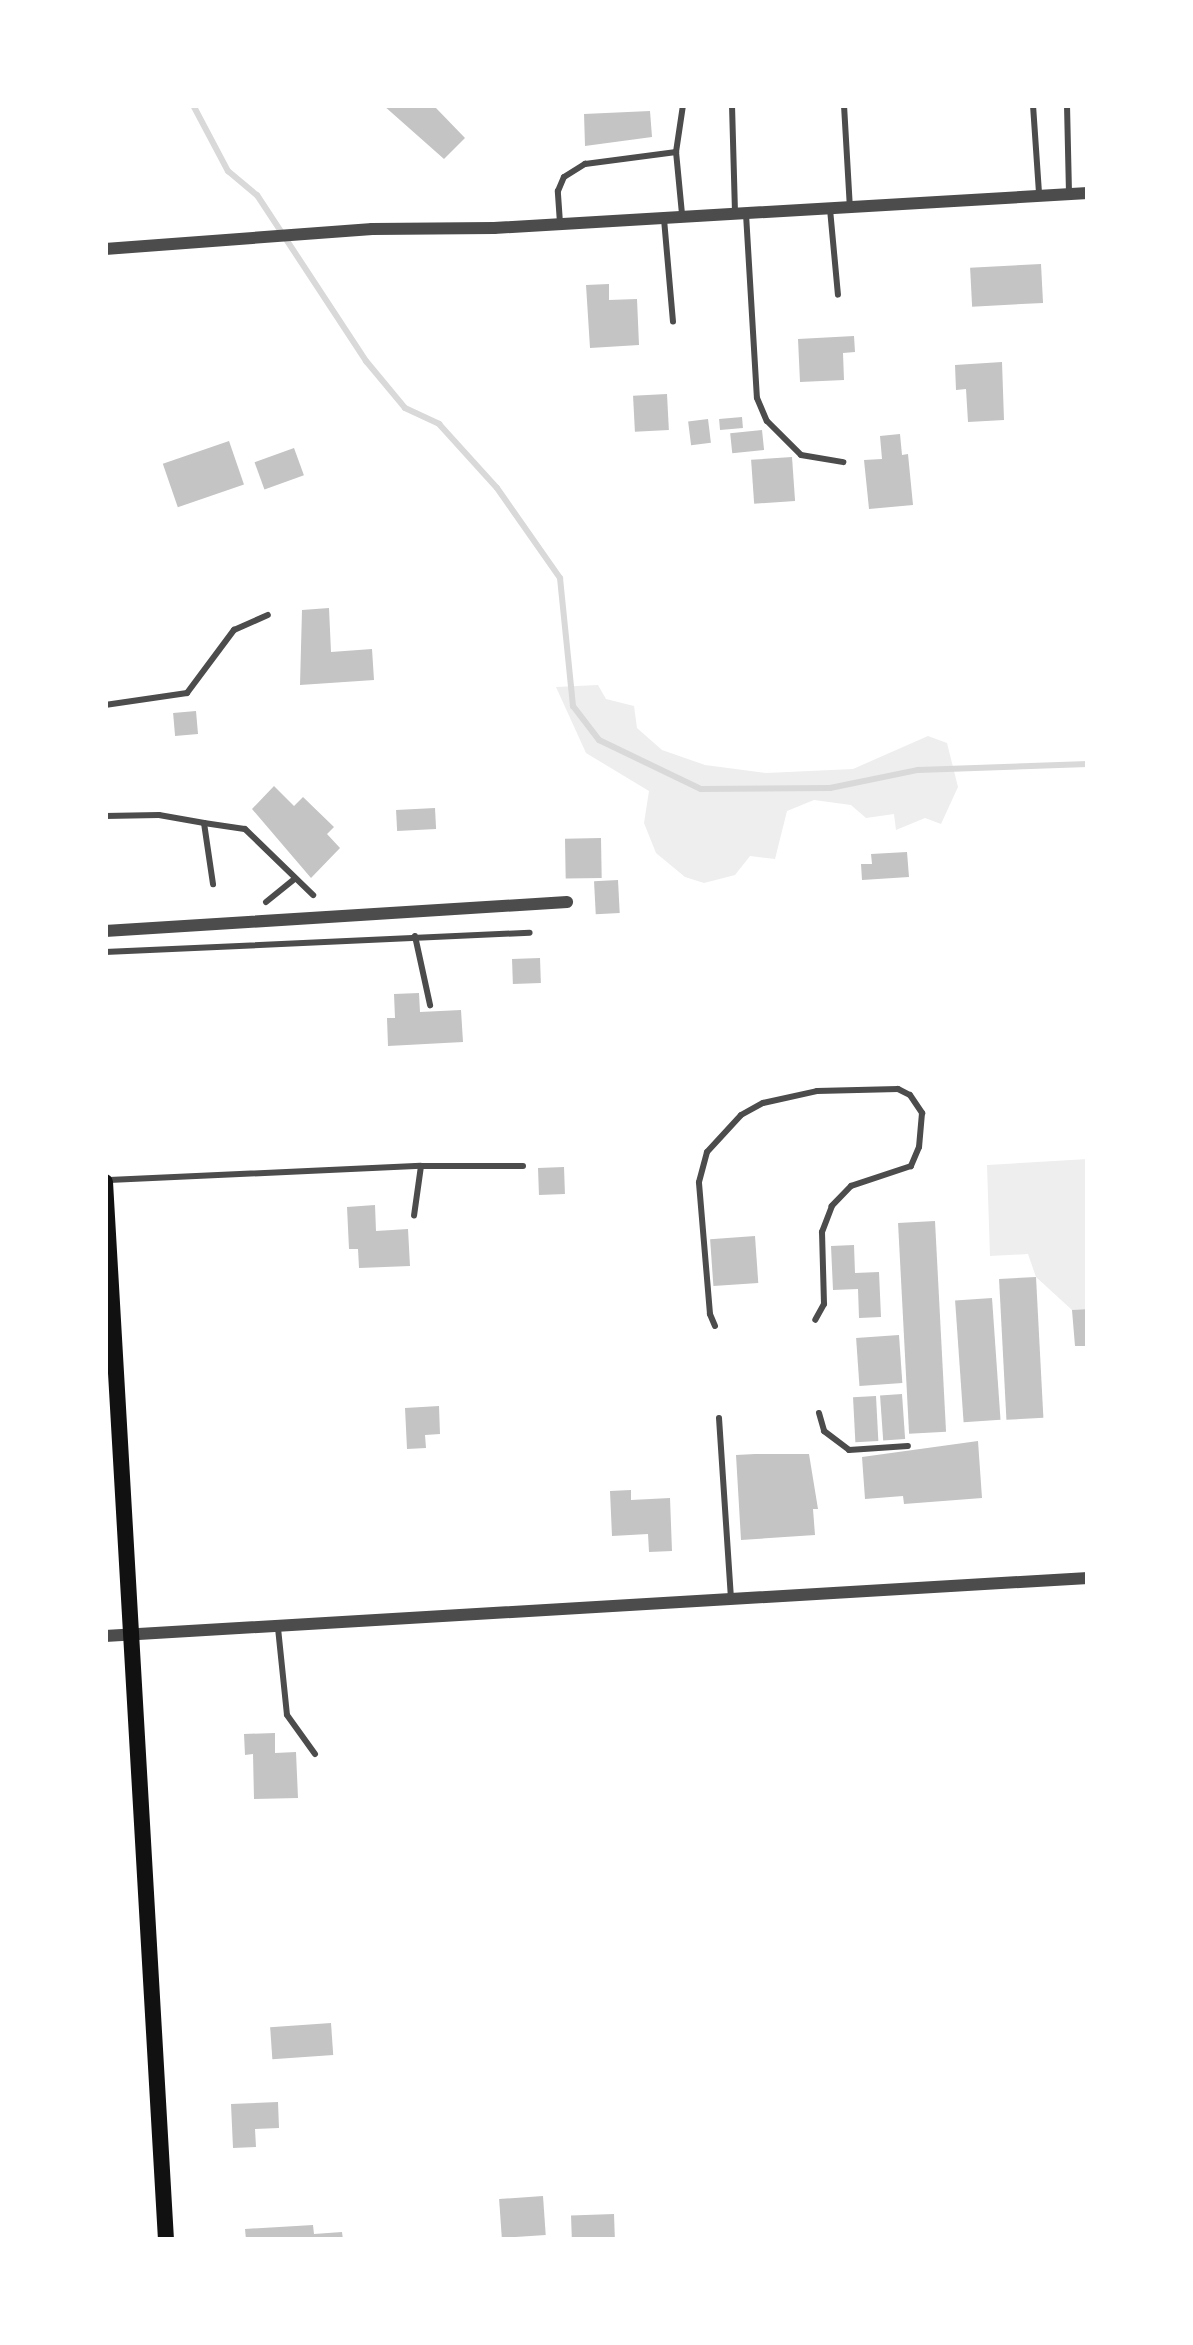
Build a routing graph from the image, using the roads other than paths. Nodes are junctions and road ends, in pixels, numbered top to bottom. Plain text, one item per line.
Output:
1 (683, 105) edge
2 (732, 105) edge
3 (844, 105) edge
4 (1034, 105) edge
5 (1066, 105) edge
6 (676, 152) junction
7 (1088, 194) edge
8 (1069, 195) junction
9 (1039, 196) junction
10 (850, 208) junction
11 (830, 209) junction
12 (741, 215) junction
13 (682, 218) junction
14 (664, 219) junction
15 (561, 224) junction
16 (105, 249) edge
17 (838, 295) dead end
18 (673, 322) dead end
19 (843, 462) dead end
20 (268, 615) dead end
21 (105, 705) edge
22 (105, 816) edge
23 (205, 823) junction
24 (294, 878) junction
25 (213, 884) dead end
26 (313, 895) dead end
27 (266, 902) dead end
28 (567, 902) dead end
29 (105, 932) edge
30 (530, 933) dead end
31 (415, 936) junction
32 (105, 952) edge
33 (430, 1005) dead end
34 (421, 1166) junction
35 (523, 1166) dead end
36 (105, 1181) edge
37 (414, 1216) dead end
38 (815, 1321) dead end
39 (715, 1326) dead end
40 (819, 1413) dead end
41 (719, 1418) dead end
42 (908, 1447) dead end
43 (1088, 1578) edge
44 (731, 1598) junction
45 (278, 1624) junction
46 (131, 1635) junction
47 (105, 1636) edge
48 (315, 1754) dead end
49 (166, 2240) edge

1 - 6 lane
2 - 12 lane
3 - 10 lane
4 - 9 lane
5 - 8 lane
6 - 13 lane
6 - 15 lane
7 - 8 street
8 - 9 street
9 - 10 street
10 - 11 street
11 - 12 street
11 - 17 lane
12 - 13 street
12 - 19 lane
13 - 14 street
14 - 15 street
14 - 18 lane
15 - 16 street
20 - 21 lane
22 - 23 lane
23 - 24 lane
23 - 25 lane
24 - 26 lane
24 - 27 lane
28 - 29 street
30 - 31 lane
31 - 32 lane
31 - 33 lane
34 - 35 lane
34 - 36 lane
34 - 37 lane
36 - 46 main road
38 - 39 lane
40 - 42 lane
41 - 44 lane
43 - 44 street
44 - 45 street
45 - 46 street
45 - 48 lane
46 - 47 street
46 - 49 main road

